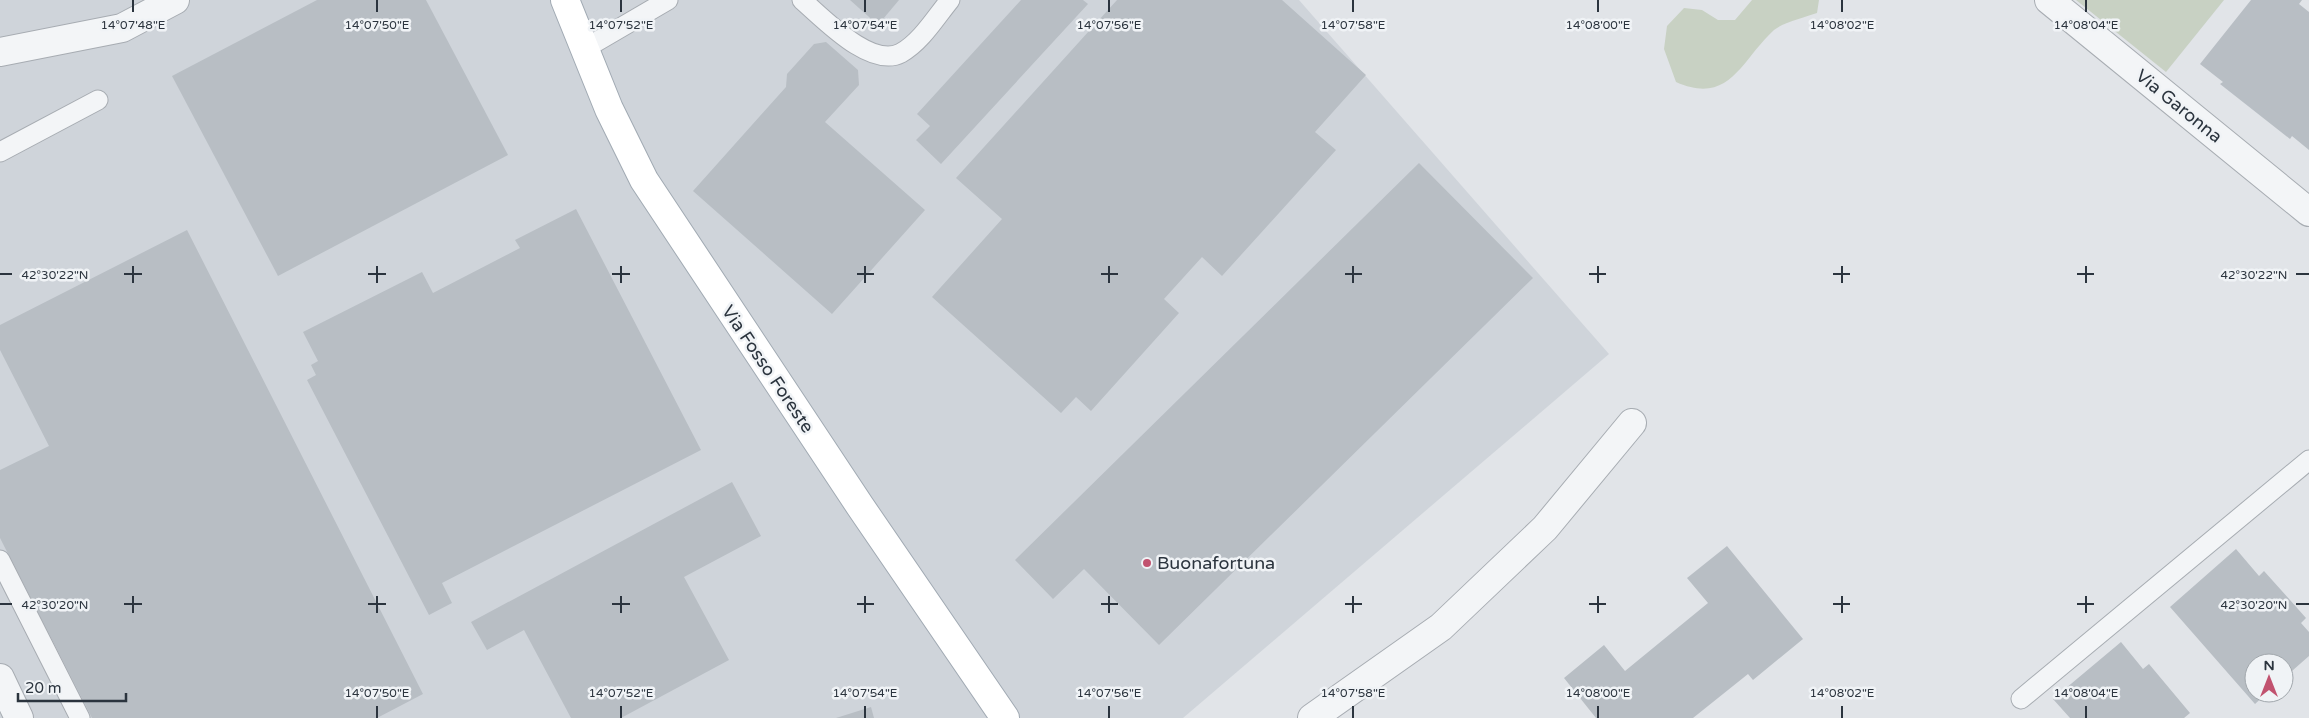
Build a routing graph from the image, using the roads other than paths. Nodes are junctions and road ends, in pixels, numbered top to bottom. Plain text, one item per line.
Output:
1 (175, 0) edge
2 (565, 0) edge
3 (668, 0) edge
4 (802, 0) edge
5 (950, 0) edge
6 (2049, 0) edge
7 (584, 49) junction
8 (0, 52) edge
9 (98, 100) dead end
10 (0, 152) edge
11 (2309, 212) edge
12 (1632, 423) dead end
13 (2309, 460) edge
14 (0, 560) edge
15 (0, 678) edge
16 (2021, 698) dead end
17 (19, 718) edge
18 (80, 718) edge
19 (1005, 718) edge
20 (1312, 718) edge

1 - 8 street
2 - 7 main road, Via Fosso Foreste
3 - 7 lane
4 - 5 lane
6 - 11 street, Via Garonna
7 - 19 main road, Via Fosso Foreste
9 - 10 lane
12 - 20 street
13 - 16 lane
14 - 18 lane
15 - 17 street

